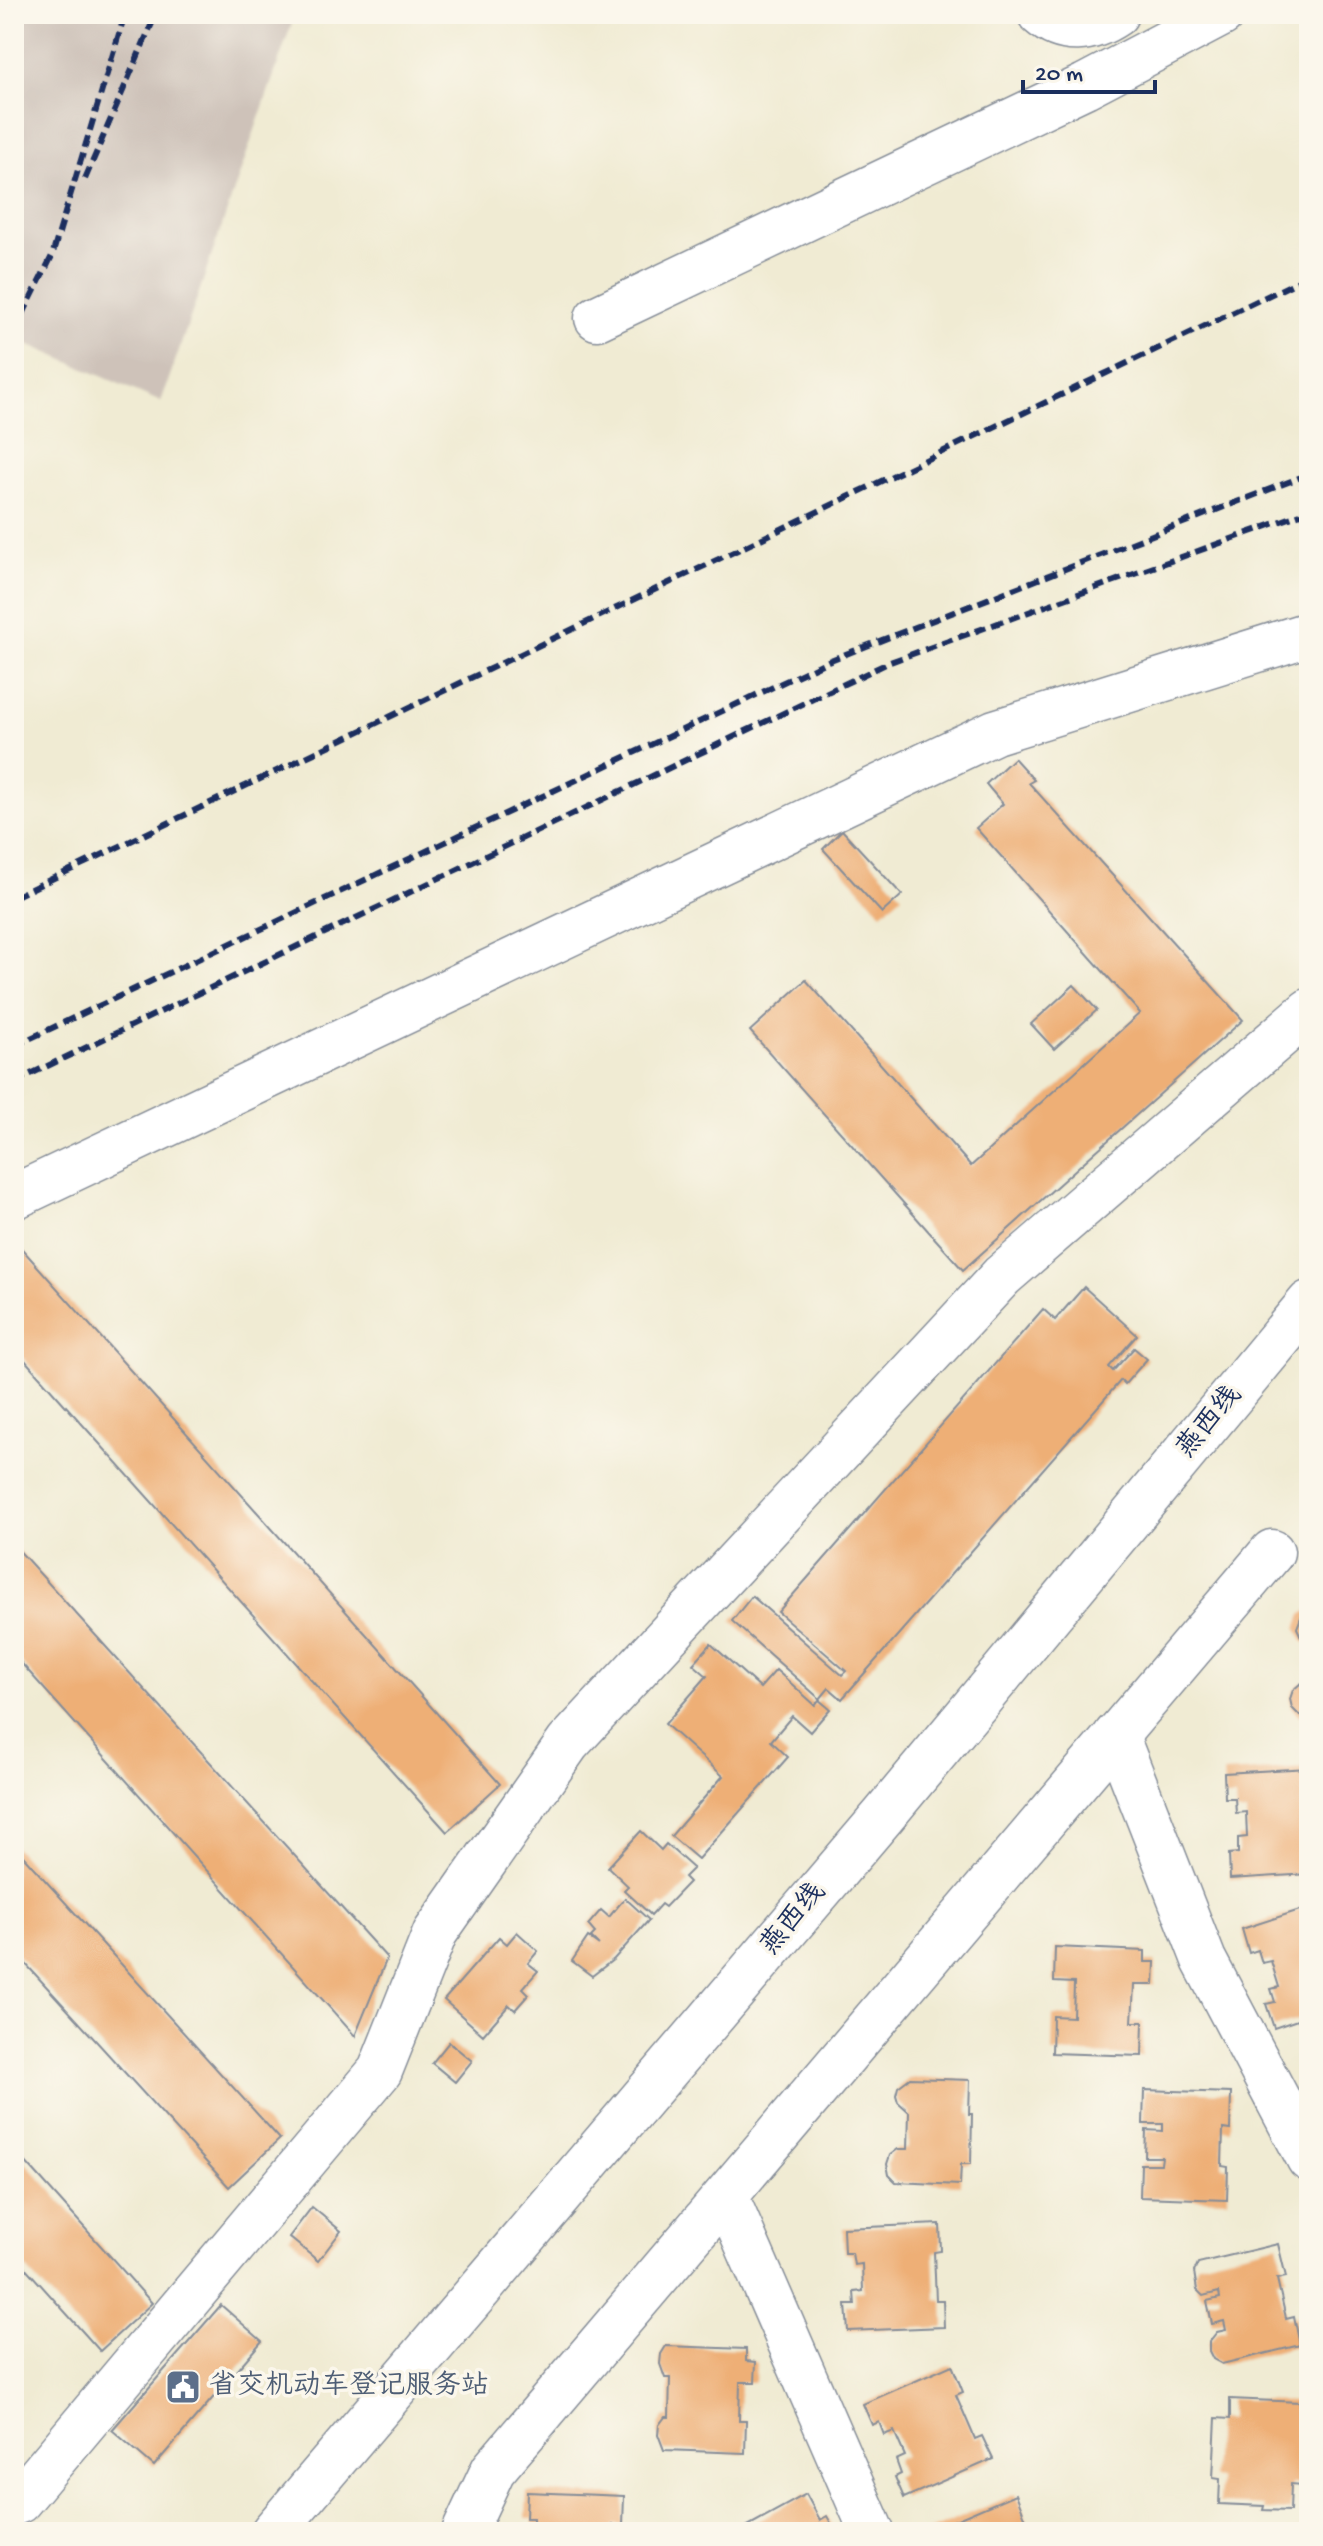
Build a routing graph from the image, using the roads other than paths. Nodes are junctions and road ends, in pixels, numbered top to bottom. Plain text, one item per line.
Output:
1 (1116, 14) edge
2 (1222, 14) edge
3 (1054, 21) edge
4 (1085, 86) junction
5 (597, 318) dead end
6 (1309, 634) edge
7 (1309, 1011) edge
8 (14, 1197) edge
9 (1309, 1303) edge
10 (1272, 1552) dead end
11 (1116, 1735) junction
12 (1309, 2159) edge
13 (726, 2196) junction
14 (14, 2503) edge
15 (273, 2532) edge
16 (464, 2532) edge
17 (872, 2532) edge

1 - 3 street
2 - 4 street
3 - 4 street
4 - 5 street
6 - 8 street
7 - 14 street
9 - 15 street, 燕西线
10 - 11 street
11 - 12 street
11 - 13 street
13 - 16 street
13 - 17 street

